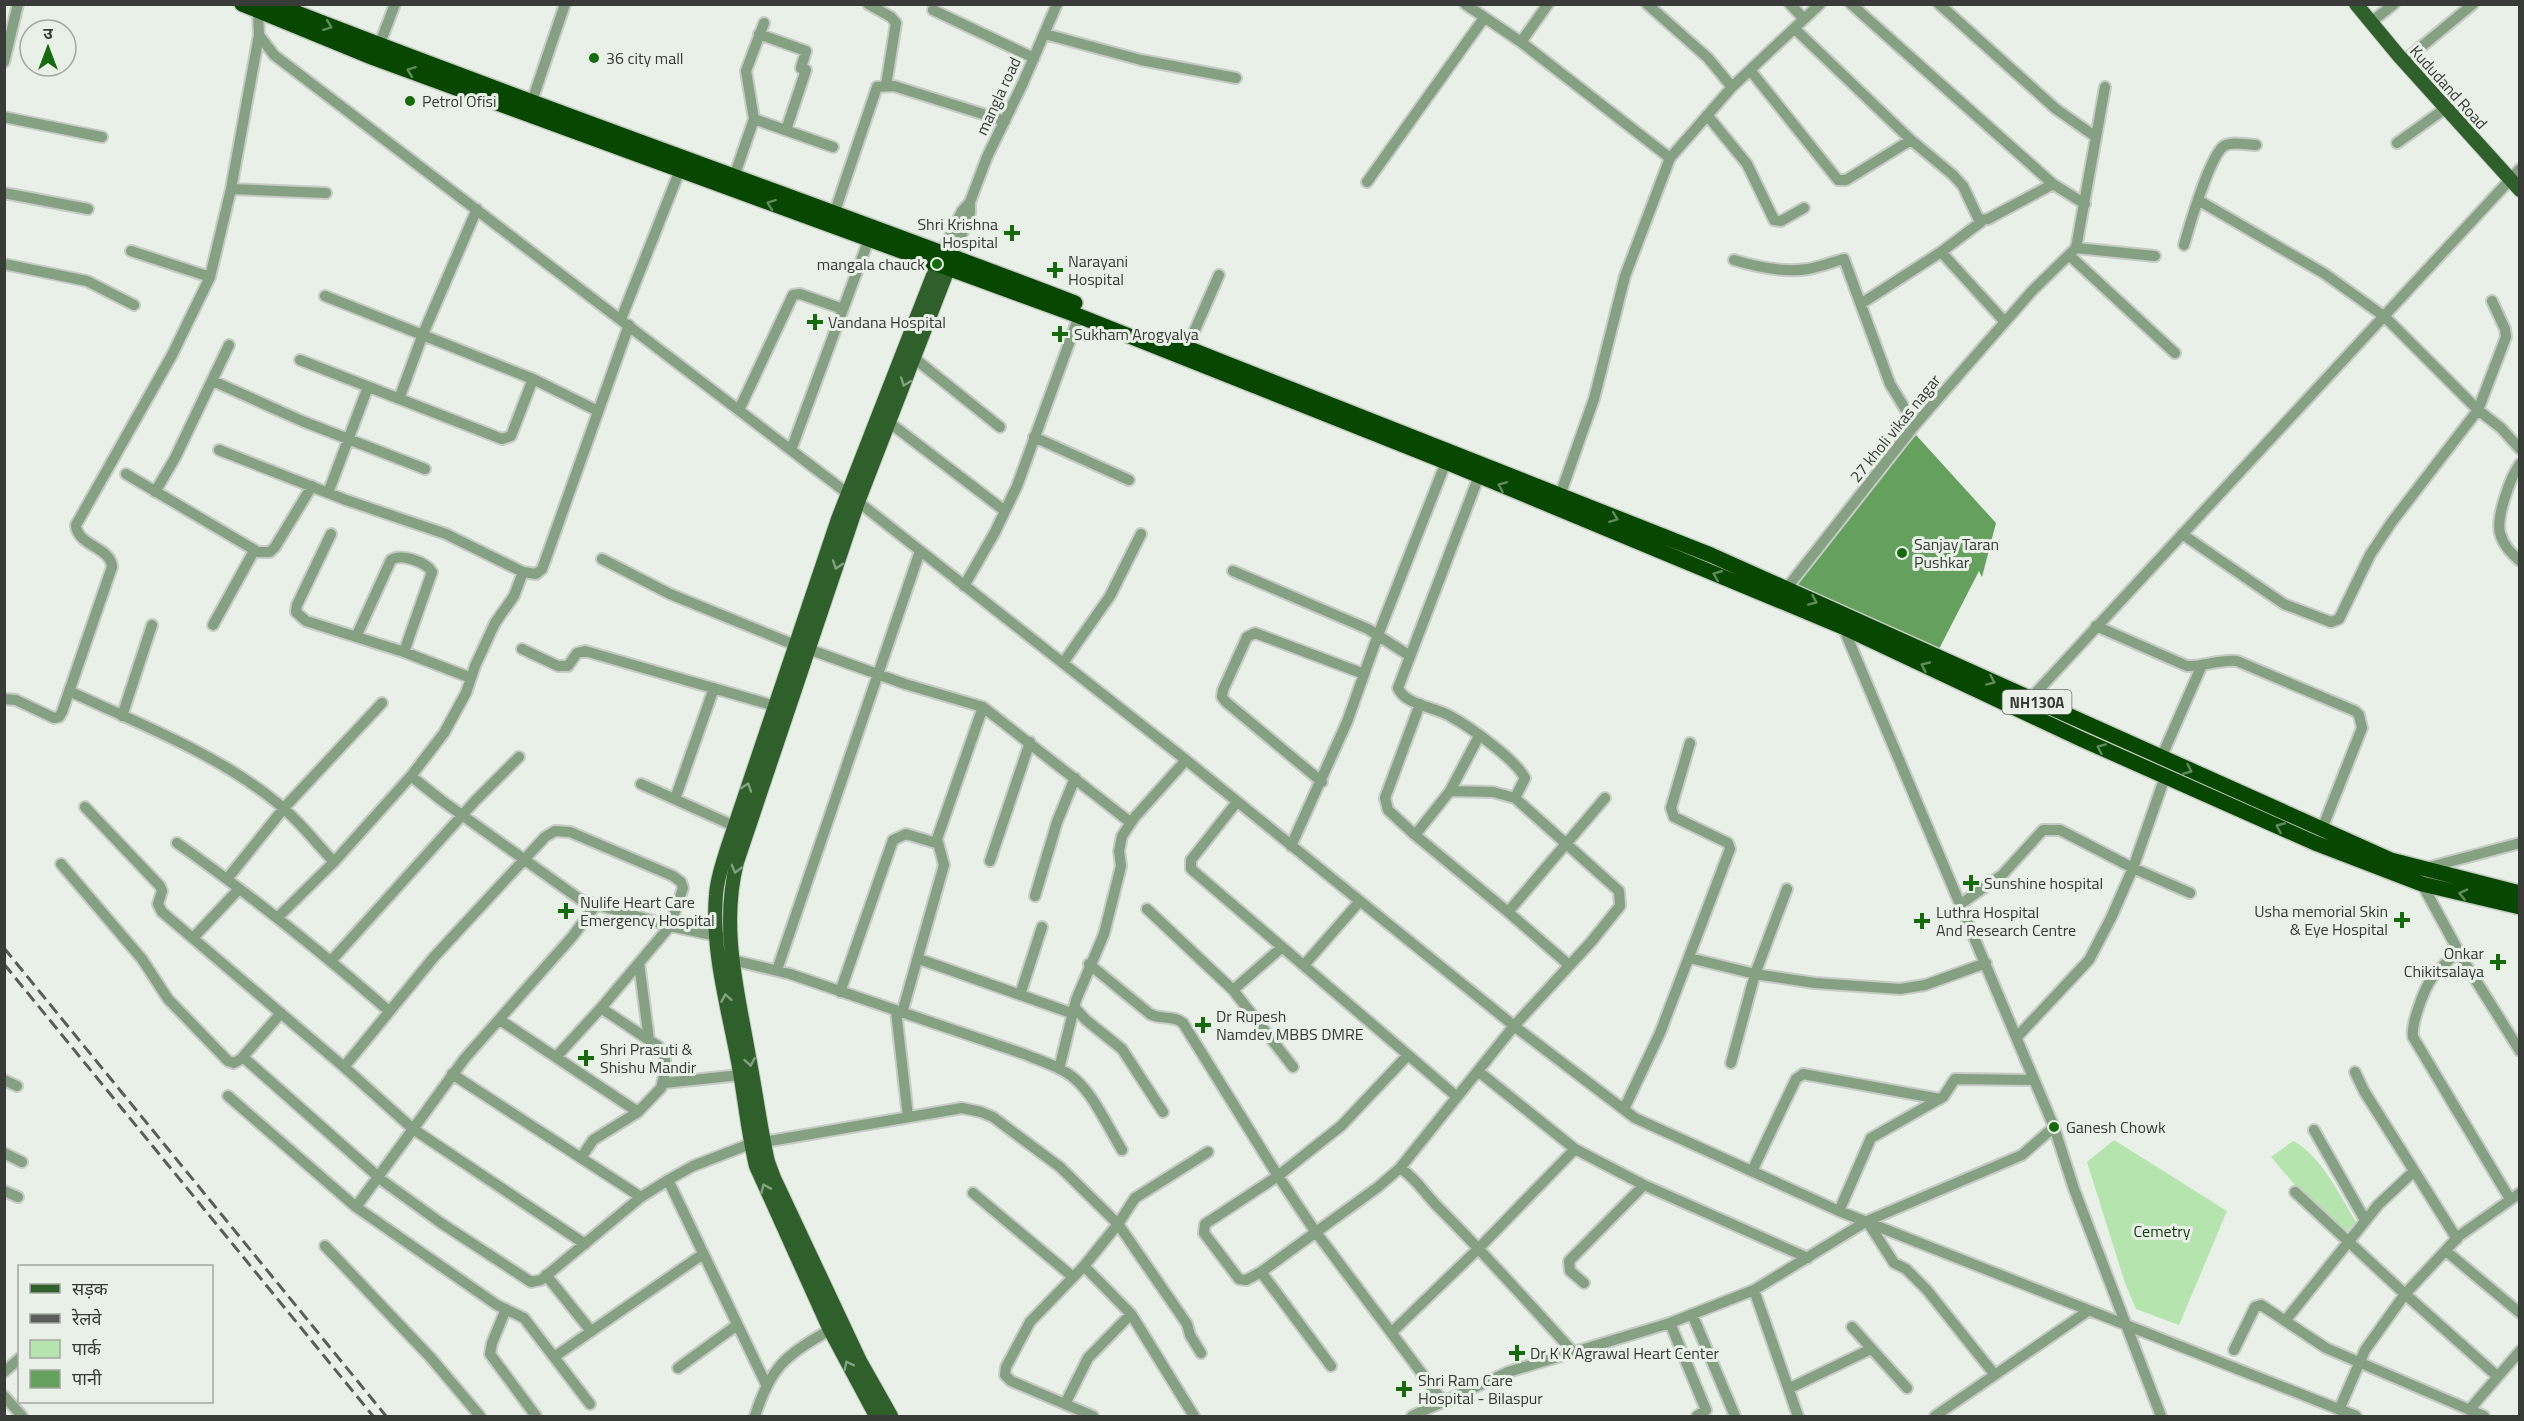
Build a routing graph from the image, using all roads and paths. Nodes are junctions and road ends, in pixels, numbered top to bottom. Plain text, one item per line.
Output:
1 (18, 4) edge
2 (242, 4) edge
3 (273, 4) edge
4 (395, 4) edge
5 (565, 4) edge
6 (868, 4) edge
7 (1465, 4) edge
8 (1548, 4) edge
9 (1647, 4) edge
10 (1790, 4) edge
11 (1820, 4) edge
12 (1851, 4) edge
13 (1939, 4) edge
14 (2356, 4) edge
15 (2394, 4) edge
16 (2473, 4) edge
17 (1053, 6) edge
18 (933, 10) dead end
19 (258, 12) junction
20 (1484, 18) junction
21 (1804, 19) junction
22 (2371, 21) junction
23 (764, 23) dead end
24 (1795, 29) junction
25 (1045, 33) junction
26 (759, 34) junction
27 (259, 35) junction
28 (1521, 42) junction
29 (379, 46) junction
30 (1034, 58) junction
31 (2404, 61) junction
32 (4, 62) edge
33 (1750, 70) junction
34 (1236, 78) dead end
35 (886, 85) junction
36 (1732, 87) junction
37 (2105, 87) dead end
38 (530, 108) junction
39 (2446, 108) junction
40 (1707, 115) junction
41 (4, 117) edge
42 (754, 119) junction
43 (1005, 121) junction
44 (786, 130) junction
45 (102, 137) dead end
46 (2096, 137) junction
47 (1911, 140) junction
48 (2397, 143) dead end
49 (2256, 145) dead end
50 (833, 147) dead end
51 (1670, 158) junction
52 (2520, 169) edge
53 (680, 170) junction
54 (726, 179) junction
55 (1367, 182) dead end
56 (2053, 184) junction
57 (2514, 185) edge
58 (231, 189) junction
59 (4, 193) edge
60 (326, 193) dead end
61 (2198, 200) junction
62 (2085, 204) junction
63 (1804, 208) dead end
64 (88, 209) dead end
65 (477, 209) junction
66 (834, 214) junction
67 (1981, 222) junction
68 (869, 238) junction
69 (2184, 245) dead end
70 (131, 251) dead end
71 (1941, 252) junction
72 (2073, 252) junction
73 (2154, 256) dead end
74 (1734, 260) dead end
75 (945, 261) junction
76 (4, 264) edge
77 (1219, 275) dead end
78 (210, 277) junction
79 (325, 296) dead end
80 (2492, 301) dead end
81 (1862, 303) junction
82 (134, 305) dead end
83 (843, 309) junction
84 (1079, 316) junction
85 (2385, 317) junction
86 (625, 322) junction
87 (2005, 322) junction
88 (423, 334) junction
89 (229, 345) dead end
90 (1187, 348) junction
91 (2175, 353) dead end
92 (914, 358) junction
93 (300, 360) dead end
94 (533, 380) junction
95 (213, 381) junction
96 (1264, 384) junction
97 (368, 387) junction
98 (399, 399) junction
99 (739, 410) junction
100 (2478, 410) junction
101 (598, 411) junction
102 (890, 423) junction
103 (1915, 425) junction
104 (1000, 427) dead end
105 (1035, 437) junction
106 (349, 439) junction
107 (2520, 449) edge
108 (219, 450) dead end
109 (792, 450) junction
110 (1446, 462) junction
111 (2520, 464) edge
112 (425, 469) dead end
113 (126, 474) dead end
114 (1479, 476) junction
115 (1129, 480) dead end
116 (312, 486) junction
117 (155, 492) junction
118 (328, 493) junction
119 (853, 498) junction
120 (1557, 503) junction
121 (1005, 511) junction
122 (331, 534) dead end
123 (1141, 534) dead end
124 (2182, 534) junction
125 (254, 551) junction
126 (920, 551) junction
127 (602, 559) dead end
128 (2520, 561) edge
129 (1233, 571) dead end
130 (524, 572) junction
131 (964, 586) junction
132 (1786, 589) junction
133 (152, 625) dead end
134 (213, 625) dead end
135 (1843, 627) junction
136 (2096, 627) junction
137 (1378, 635) junction
138 (356, 637) junction
139 (801, 647) junction
140 (522, 649) dead end
141 (404, 652) junction
142 (1410, 656) junction
143 (1063, 663) junction
144 (2202, 665) junction
145 (879, 674) junction
146 (1364, 674) junction
147 (471, 678) junction
148 (714, 688) junction
149 (69, 691) junction
150 (4, 699) edge
151 (2030, 699) junction
152 (382, 703) dead end
153 (1420, 704) junction
154 (775, 706) junction
155 (983, 707) junction
156 (122, 716) junction
157 (1479, 736) junction
158 (1029, 742) junction
159 (1690, 743) dead end
160 (519, 757) dead end
161 (2161, 758) junction
162 (1185, 760) junction
163 (411, 776) junction
164 (2165, 777) junction
165 (1075, 778) junction
166 (1322, 782) junction
167 (641, 784) dead end
168 (1450, 791) junction
169 (1515, 798) junction
170 (1605, 798) dead end
171 (675, 799) junction
172 (1237, 802) junction
173 (85, 807) dead end
174 (284, 808) junction
175 (462, 815) junction
176 (1130, 822) junction
177 (734, 826) junction
178 (2322, 829) junction
179 (1414, 835) junction
180 (177, 843) dead end
181 (936, 843) junction
182 (2520, 843) edge
183 (1565, 844) junction
184 (1291, 846) junction
185 (525, 860) junction
186 (990, 861) dead end
187 (334, 862) junction
188 (61, 864) dead end
189 (2133, 868) junction
190 (2423, 876) junction
191 (227, 879) junction
192 (239, 889) junction
193 (1787, 889) dead end
194 (2190, 893) dead end
195 (2520, 893) edge
196 (1035, 896) dead end
197 (1359, 901) junction
198 (1962, 903) junction
199 (596, 905) junction
200 (2520, 908) edge
201 (1147, 909) dead end
202 (1508, 912) junction
203 (277, 918) junction
204 (670, 926) junction
205 (1042, 927) dead end
206 (193, 938) junction
207 (724, 938) junction
208 (1281, 948) junction
209 (2458, 950) junction
210 (726, 958) junction
211 (1689, 958) junction
212 (919, 959) junction
213 (331, 961) junction
214 (639, 963) junction
215 (1986, 963) junction
216 (1089, 964) junction
217 (1305, 964) junction
218 (1569, 965) junction
219 (777, 970) junction
220 (1755, 974) junction
221 (1233, 990) junction
222 (840, 992) junction
223 (1020, 995) junction
224 (601, 1008) junction
225 (389, 1011) junction
226 (1074, 1011) junction
227 (899, 1012) junction
228 (280, 1013) junction
229 (500, 1020) junction
230 (1514, 1026) junction
231 (2017, 1037) junction
232 (649, 1040) junction
233 (2520, 1051) edge
234 (1408, 1055) junction
235 (243, 1057) junction
236 (556, 1057) junction
237 (1731, 1063) dead end
238 (344, 1067) junction
239 (1293, 1067) dead end
240 (1059, 1069) junction
241 (1478, 1071) junction
242 (2355, 1072) dead end
243 (452, 1074) junction
244 (740, 1075) junction
245 (4, 1080) edge
246 (2034, 1080) junction
247 (664, 1083) junction
248 (16, 1086) dead end
249 (228, 1096) dead end
250 (1456, 1096) junction
251 (1940, 1099) junction
252 (1624, 1109) junction
253 (638, 1112) junction
254 (1163, 1112) dead end
255 (908, 1117) junction
256 (2054, 1127) junction
257 (413, 1129) junction
258 (2314, 1130) dead end
259 (757, 1143) junction
260 (1575, 1149) junction
261 (1122, 1150) dead end
262 (1208, 1152) dead end
263 (4, 1153) edge
264 (580, 1158) junction
265 (22, 1162) dead end
266 (1400, 1168) junction
267 (1752, 1171) junction
268 (2413, 1172) junction
269 (1278, 1176) junction
270 (379, 1178) junction
271 (668, 1180) junction
272 (1644, 1185) junction
273 (4, 1191) edge
274 (2295, 1192) dead end
275 (973, 1193) dead end
276 (2515, 1196) edge
277 (18, 1197) dead end
278 (641, 1197) junction
279 (356, 1207) junction
280 (1839, 1211) junction
281 (2366, 1220) junction
282 (1867, 1221) junction
283 (1118, 1224) junction
284 (1315, 1231) junction
285 (2457, 1239) junction
286 (2349, 1242) junction
287 (585, 1244) junction
288 (325, 1246) dead end
289 (1479, 1248) junction
290 (2445, 1251) junction
291 (703, 1254) junction
292 (1808, 1258) junction
293 (1084, 1266) junction
294 (1261, 1272) junction
295 (546, 1275) junction
296 (1072, 1277) junction
297 (1584, 1283) dead end
298 (1754, 1290) junction
299 (2405, 1294) junction
300 (506, 1309) junction
301 (2088, 1311) junction
302 (2520, 1313) edge
303 (1131, 1314) junction
304 (1692, 1314) junction
305 (2285, 1321) junction
306 (1670, 1323) junction
307 (737, 1325) junction
308 (1852, 1327) dead end
309 (2127, 1327) junction
310 (830, 1330) junction
311 (591, 1331) junction
312 (1392, 1332) junction
313 (1871, 1349) junction
314 (2234, 1350) dead end
315 (2520, 1351) edge
316 (1573, 1352) junction
317 (1201, 1353) dead end
318 (554, 1357) junction
319 (18, 1360) edge
320 (2358, 1362) junction
321 (1331, 1366) dead end
322 (678, 1368) dead end
323 (4, 1372) edge
324 (1995, 1375) junction
325 (2497, 1376) junction
326 (766, 1384) junction
327 (1790, 1388) junction
328 (1908, 1388) dead end
329 (4, 1396) edge
330 (1444, 1403) junction
331 (590, 1404) dead end
332 (1065, 1404) junction
333 (2339, 1410) junction
334 (2469, 1410) junction
335 (22, 1416) edge
336 (480, 1416) edge
337 (536, 1416) edge
338 (755, 1416) edge
339 (876, 1416) edge
340 (891, 1416) edge
341 (1093, 1416) edge
342 (1194, 1416) edge
343 (1412, 1416) edge
344 (1697, 1416) edge
345 (1735, 1416) edge
346 (1798, 1416) edge
347 (1935, 1416) edge
348 (2161, 1416) edge
349 (2356, 1416) edge
350 (2484, 1416) edge

1 - 32 street
2 - 19 highway, NH130A
3 -> 29 highway, NH130A
4 - 29 street
5 - 38 street
6 - 35 street
7 - 20 street
8 - 28 street
9 - 36 street
10 - 21 street
11 - 21 street
12 - 56 street
13 - 46 street
14 - 22 main road, Kududand Road
15 - 22 street
16 - 31 street
17 - 25 street, mangla road
18 - 30 street
19 - 27 street
38 -> 19 highway, NH130A
20 - 28 street
20 - 55 street
21 - 24 street
22 - 31 main road, Kududand Road
23 - 26 street
24 - 33 street
24 - 47 street
25 - 30 street, mangla road
25 - 34 street
26 - 42 street
26 - 44 street
27 - 58 street
27 - 65 street
28 - 51 street
29 - 38 highway, NH130A
30 - 43 street, mangla road
31 - 39 main road, Kududand Road
33 - 36 street
33 - 47 street
35 - 43 street
35 - 66 street
36 - 40 street
37 - 46 street
38 - 53 highway, NH130A
38 - 54 highway, NH130A
39 - 48 street
39 - 57 main road, Kududand Road
40 - 51 street
40 - 63 street
41 - 45 street
42 - 44 street
42 - 54 street
43 - 75 street, mangla road
44 - 50 street
46 - 62 street
47 - 67 street
49 - 61 street
51 - 120 street
52 - 57 street
53 - 54 highway, NH130A
53 - 86 street
54 - 66 highway, NH130A
68 -> 54 highway, NH130A
56 - 62 street
56 - 67 street
57 - 85 street
58 - 60 street
58 - 78 street
59 - 64 street
61 - 69 street
61 - 85 street
62 - 72 street
65 - 86 street
65 - 88 street
66 - 75 highway, NH130A
67 - 71 street
68 - 75 highway, NH130A
68 - 83 street
70 - 78 street
71 - 81 street
71 - 87 street
72 - 73 street
72 - 87 street, 27 kholi vikas nagar
72 - 91 street
74 - 81 street
75 - 84 highway, NH130A
75 - 90 highway, NH130A
75 - 92 main road
75 - 119 main road
76 - 82 street
77 - 90 street
78 - 149 street
79 - 88 street
80 - 100 street
81 - 103 street
83 - 99 street
83 - 109 street
84 - 96 highway, NH130A
84 - 105 street
85 - 100 street
85 - 124 street
86 - 99 street
86 - 101 street
87 - 103 street, 27 kholi vikas nagar
88 - 94 street
88 - 98 street
89 - 95 street
90 - 96 highway, NH130A
92 -> 102 main road
92 - 104 street
93 - 97 street
94 - 98 street
94 - 101 street
95 - 106 street
95 - 117 street
96 - 110 highway, NH130A
96 - 120 highway, NH130A
97 - 98 street
97 - 106 street
99 - 109 street
100 - 107 street
100 - 124 street
101 - 130 street
102 - 119 main road
102 - 121 street
103 - 132 street, 27 kholi vikas nagar
105 - 115 street
105 - 121 street
106 - 112 street
106 - 118 street
108 - 116 street
109 - 119 street
110 - 114 highway, NH130A
110 - 137 street
111 - 128 street
113 - 117 street
120 -> 114 highway, NH130A
114 - 142 street
116 - 118 street
116 - 125 street
117 - 125 street
118 - 130 street
119 - 126 street
119 - 139 main road
120 -> 132 highway, NH130A
135 -> 120 highway, NH130A
121 - 131 street
122 - 138 street
123 - 143 street
124 - 136 street
125 - 134 street
126 - 131 street
126 - 145 street
127 - 139 street
129 - 137 street
130 - 147 street
131 - 143 street
132 -> 151 highway, NH130A
133 - 156 street
164 -> 135 highway, NH130A
135 - 198 street
136 - 144 street
136 - 151 street
137 - 142 street
137 - 146 street
138 - 141 street
138 - 141 street
139 - 145 street
139 - 154 main road
139 -> 207 main road
140 - 148 street
141 - 147 street
142 - 153 street
143 - 162 street
144 - 161 street
144 - 178 street
145 - 155 street
145 - 219 street
146 - 166 street
146 - 166 street
147 - 163 street
148 - 154 street
148 - 171 street
149 - 150 street
149 - 156 street
151 - 161 highway, NH130A
152 - 174 street
153 - 157 street
153 - 179 street
177 -> 154 main road
155 - 158 street
155 - 181 street
156 - 174 street
157 - 168 street
157 - 169 street
158 - 165 street
158 - 186 street
159 - 211 street
160 - 175 street
161 -> 178 highway, NH130A
162 - 172 street
162 - 176 street
163 - 175 street
163 - 187 street
164 - 189 street
190 -> 164 highway, NH130A
165 - 176 street
165 - 196 street
166 - 184 street
167 - 171 street
168 - 169 street
168 - 179 street
169 - 183 street
170 - 183 street
171 - 177 street
172 - 184 street
172 - 208 street
173 - 206 street
174 - 187 street
174 - 191 street
175 - 185 street
175 - 213 street
176 - 216 street
177 - 207 main road
178 - 190 highway, NH130A
179 - 202 street
180 - 191 street
181 - 212 street
181 - 222 street
182 - 190 street
183 - 202 street
183 - 218 street
184 - 197 street
185 - 199 street
185 - 204 street
185 - 225 street
187 - 203 street
188 - 235 street
189 - 194 street
189 - 198 street
189 - 231 street
190 - 195 highway, NH130A
200 -> 190 highway, NH130A
190 - 209 street
191 - 192 street
192 - 203 street
192 - 206 street
193 - 220 street
197 - 217 street
197 - 230 street
198 - 215 street
199 - 204 street
199 - 229 street
201 - 221 street
202 - 218 street
203 - 213 street
204 - 207 street
204 - 214 street
205 - 223 street
206 - 228 street
207 - 210 main road
208 - 217 street
208 - 221 street
209 - 233 street
209 - 276 street
210 - 219 street
244 -> 210 main road
210 -> 259 main road
211 - 220 street
211 - 252 street
212 - 223 street
212 - 227 street
213 - 225 street
214 - 224 street
214 - 232 street
215 - 220 street
215 - 231 street
216 - 226 street
216 - 269 street
217 - 234 street
218 - 230 street
219 - 222 street
220 - 237 street
221 - 239 street
222 - 227 street
223 - 226 street
224 - 232 street
224 - 236 street
225 - 238 street
226 - 240 street
226 - 254 street
227 - 240 street
227 - 255 street
228 - 235 street
228 - 238 street
229 - 236 street
229 - 243 street
230 - 241 street
230 - 252 street
231 - 246 street
232 - 247 street
234 - 250 street
234 - 269 street
235 - 270 street
236 - 253 street
238 - 257 street
240 - 261 street
241 - 250 street
241 - 260 street
242 - 268 street
243 - 257 street
243 - 264 street
244 - 247 street
244 - 259 main road
245 - 248 street
246 - 251 street
246 - 256 street
247 - 253 street
249 - 279 street
250 - 266 street
251 - 267 street
251 - 280 street
252 - 267 street
253 - 264 street
255 - 259 street
255 - 283 street
256 - 282 street
256 - 309 street
257 - 270 street
257 - 287 street
258 - 281 street
259 - 271 street
310 -> 259 main road
259 - 340 main road
260 - 272 street
260 - 289 street
262 - 283 street
263 - 265 street
264 - 278 street
266 - 284 street
266 - 289 street
267 - 280 street
268 - 281 street
268 - 285 street
269 - 284 street
269 - 294 street
270 - 279 street
270 - 295 street
271 - 278 street
271 - 291 street
272 - 292 street
272 - 297 street
273 - 277 street
274 - 286 street
275 - 296 street
276 - 285 street
278 - 287 street
279 - 300 street
280 - 282 street
281 - 286 street
282 - 292 street
282 - 301 street
282 - 324 street
283 - 293 street
283 - 317 street
284 - 294 street
284 - 312 street
285 - 290 street
286 - 299 street
286 - 305 street
287 - 295 street
288 - 336 street
289 - 312 street
289 - 316 street
290 - 299 street
290 - 302 street
291 - 307 street
291 - 311 street
292 - 298 street
293 - 296 street
293 - 303 street
294 - 321 street
295 - 311 street
296 - 332 street
298 - 304 street
298 - 327 street
299 - 320 street
299 - 325 street
300 - 318 street
300 - 337 street
301 - 309 street
301 - 324 street
303 - 332 street
303 - 342 street
304 - 306 street
304 - 345 street
305 - 314 street
305 - 320 street
306 - 316 street
306 - 344 street
307 - 322 street
307 - 326 street
308 - 313 street
309 - 333 street
309 - 348 street
310 - 326 street
339 -> 310 main road
311 - 318 street
312 - 330 street
313 - 327 street
313 - 328 street
315 - 325 street
316 - 330 street
318 - 331 street
319 - 323 street
320 - 333 street
320 - 334 street
324 - 347 street
325 - 334 street
326 - 338 street
327 - 346 street
329 - 335 street
330 - 343 street
332 - 341 street
333 - 349 street
334 - 350 street

